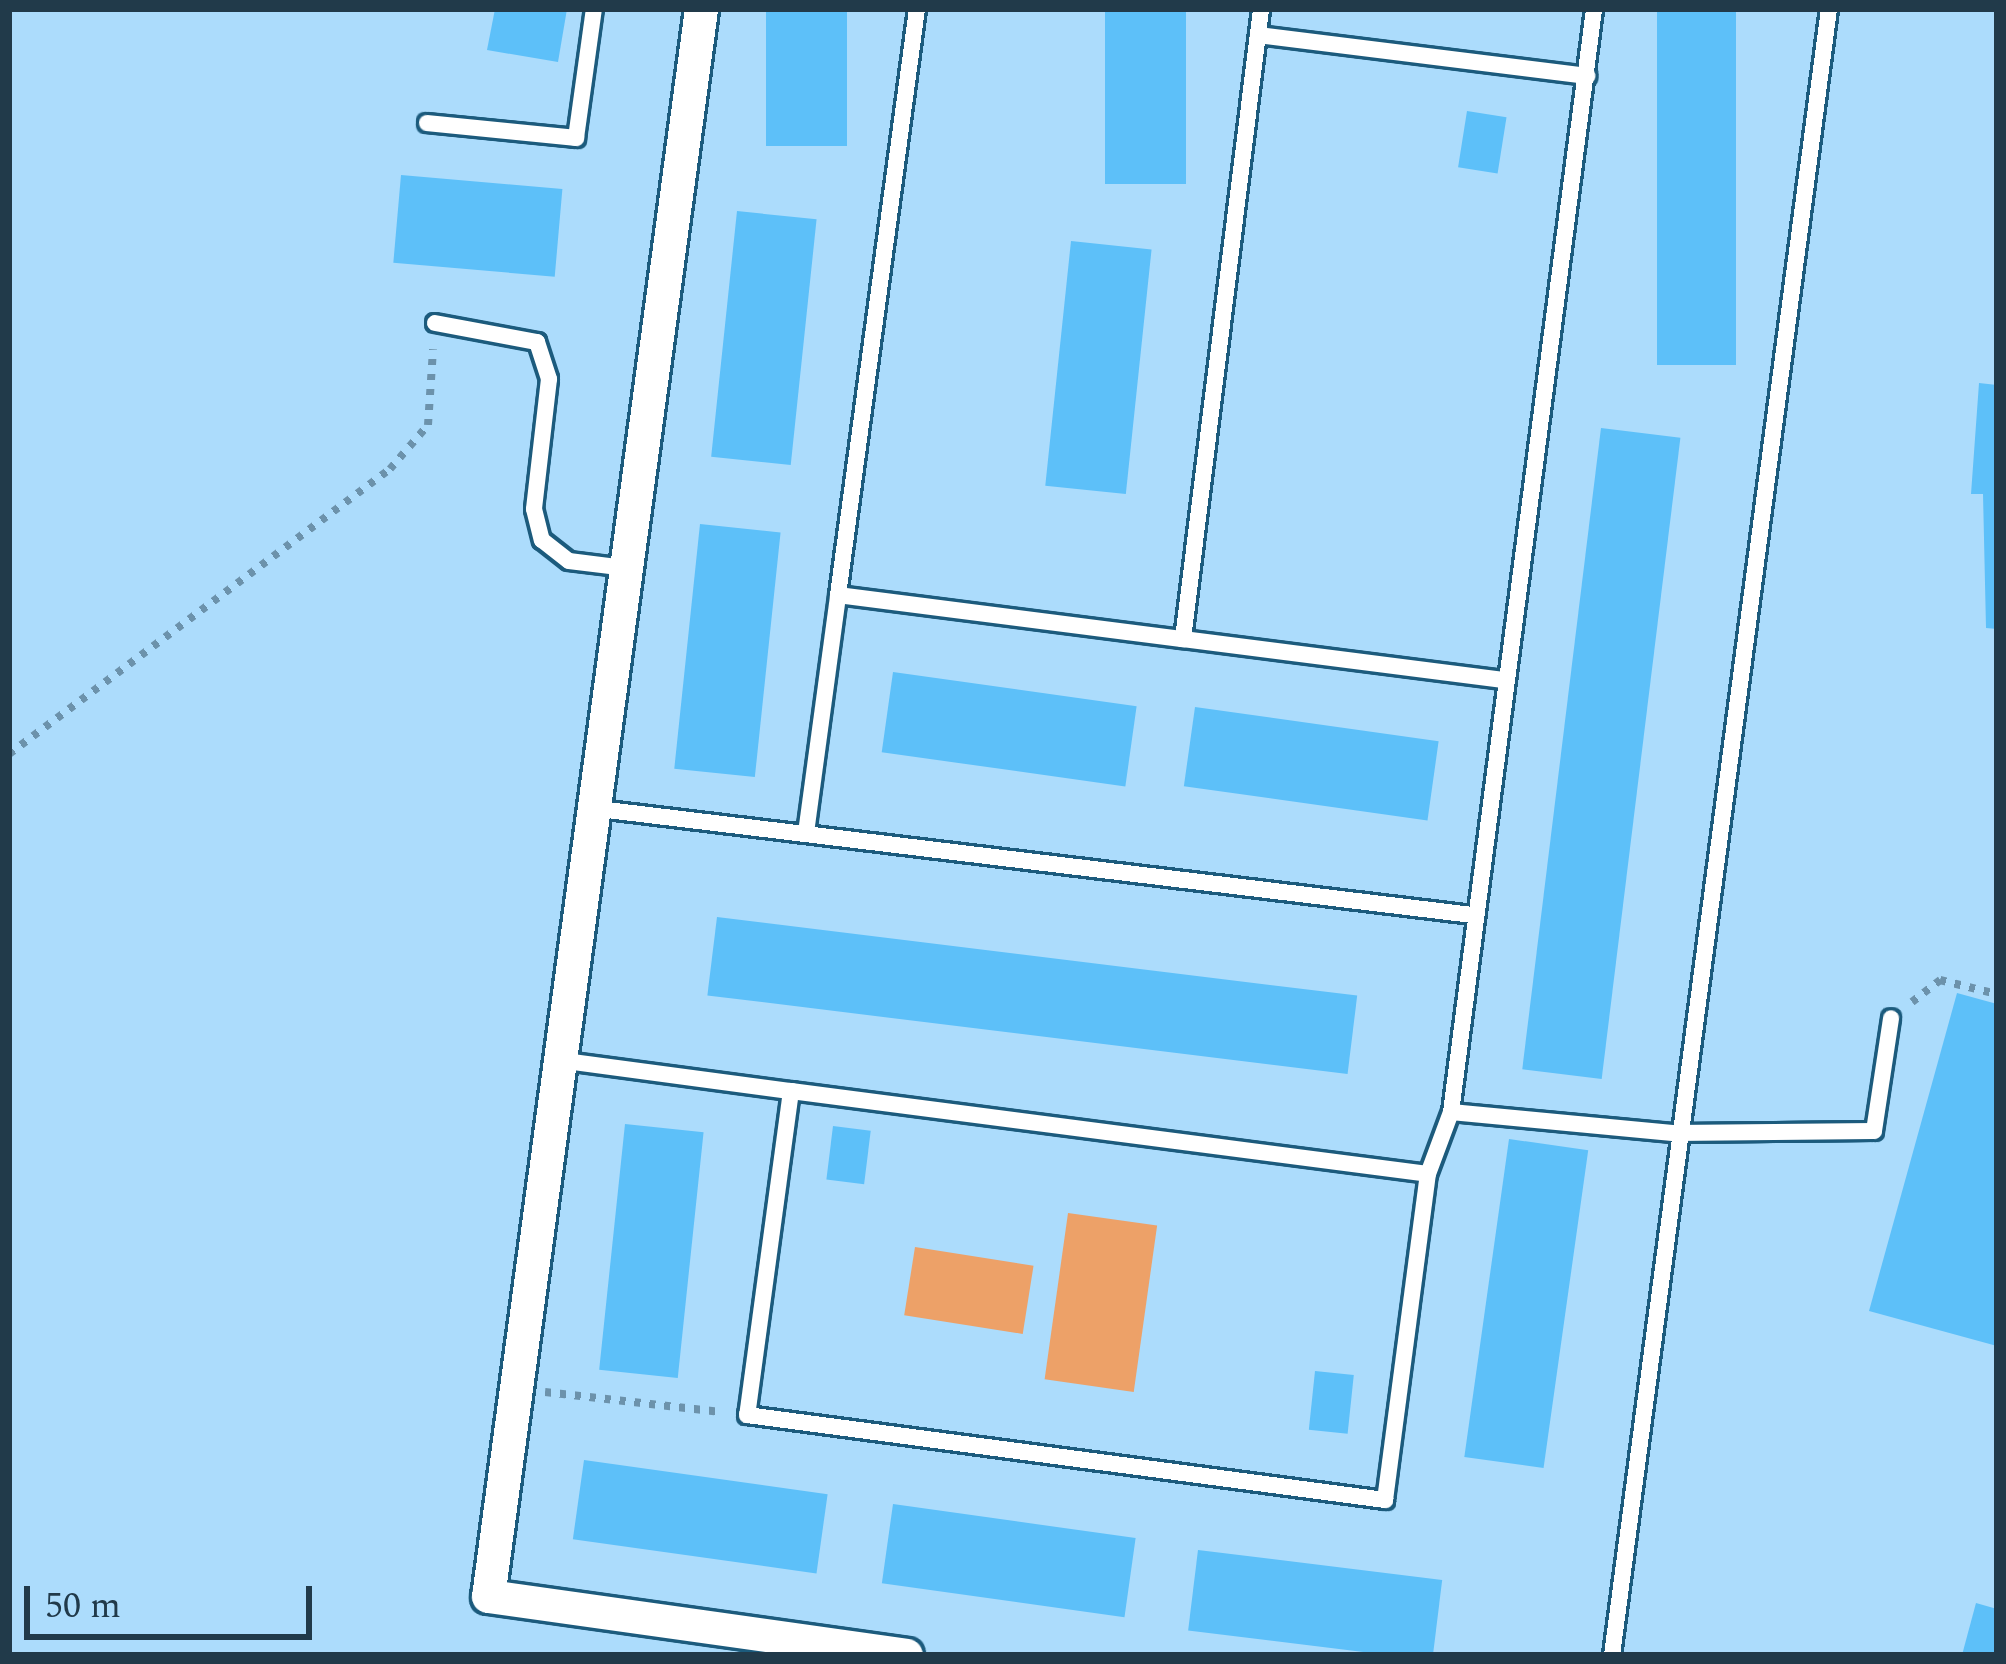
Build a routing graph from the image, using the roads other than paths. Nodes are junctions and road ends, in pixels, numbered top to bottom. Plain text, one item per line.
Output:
1 (594, 9) edge
2 (701, 9) edge
3 (917, 9) edge
4 (1261, 9) edge
5 (1594, 9) edge
6 (1829, 9) edge
7 (1258, 35) junction
8 (1587, 76) junction
9 (427, 123) dead end
10 (435, 322) road end
11 (625, 568) junction
12 (838, 595) junction
13 (1183, 638) junction
14 (1501, 680) junction
15 (598, 809) junction
16 (806, 833) junction
17 (1473, 915) junction
18 (1891, 1018) road end
19 (566, 1061) junction
20 (790, 1091) junction
21 (1451, 1112) junction
22 (1675, 1133) junction
23 (1428, 1174) junction
24 (906, 1655) edge
25 (1612, 1655) edge

1 - 9 lane
2 - 11 street
3 - 12 lane
4 - 7 lane
5 - 8 lane
6 - 22 lane
7 - 8 lane
7 - 13 lane
8 - 14 lane
10 - 11 lane
11 - 15 street
12 - 13 lane
12 - 16 lane
13 - 14 lane
14 - 17 lane
15 - 16 lane
15 - 19 street
16 - 17 lane
17 - 21 lane
18 - 22 lane
19 - 20 lane
19 - 24 street
20 - 23 lane
20 - 23 lane
21 - 22 lane
21 - 23 lane
22 - 25 lane

